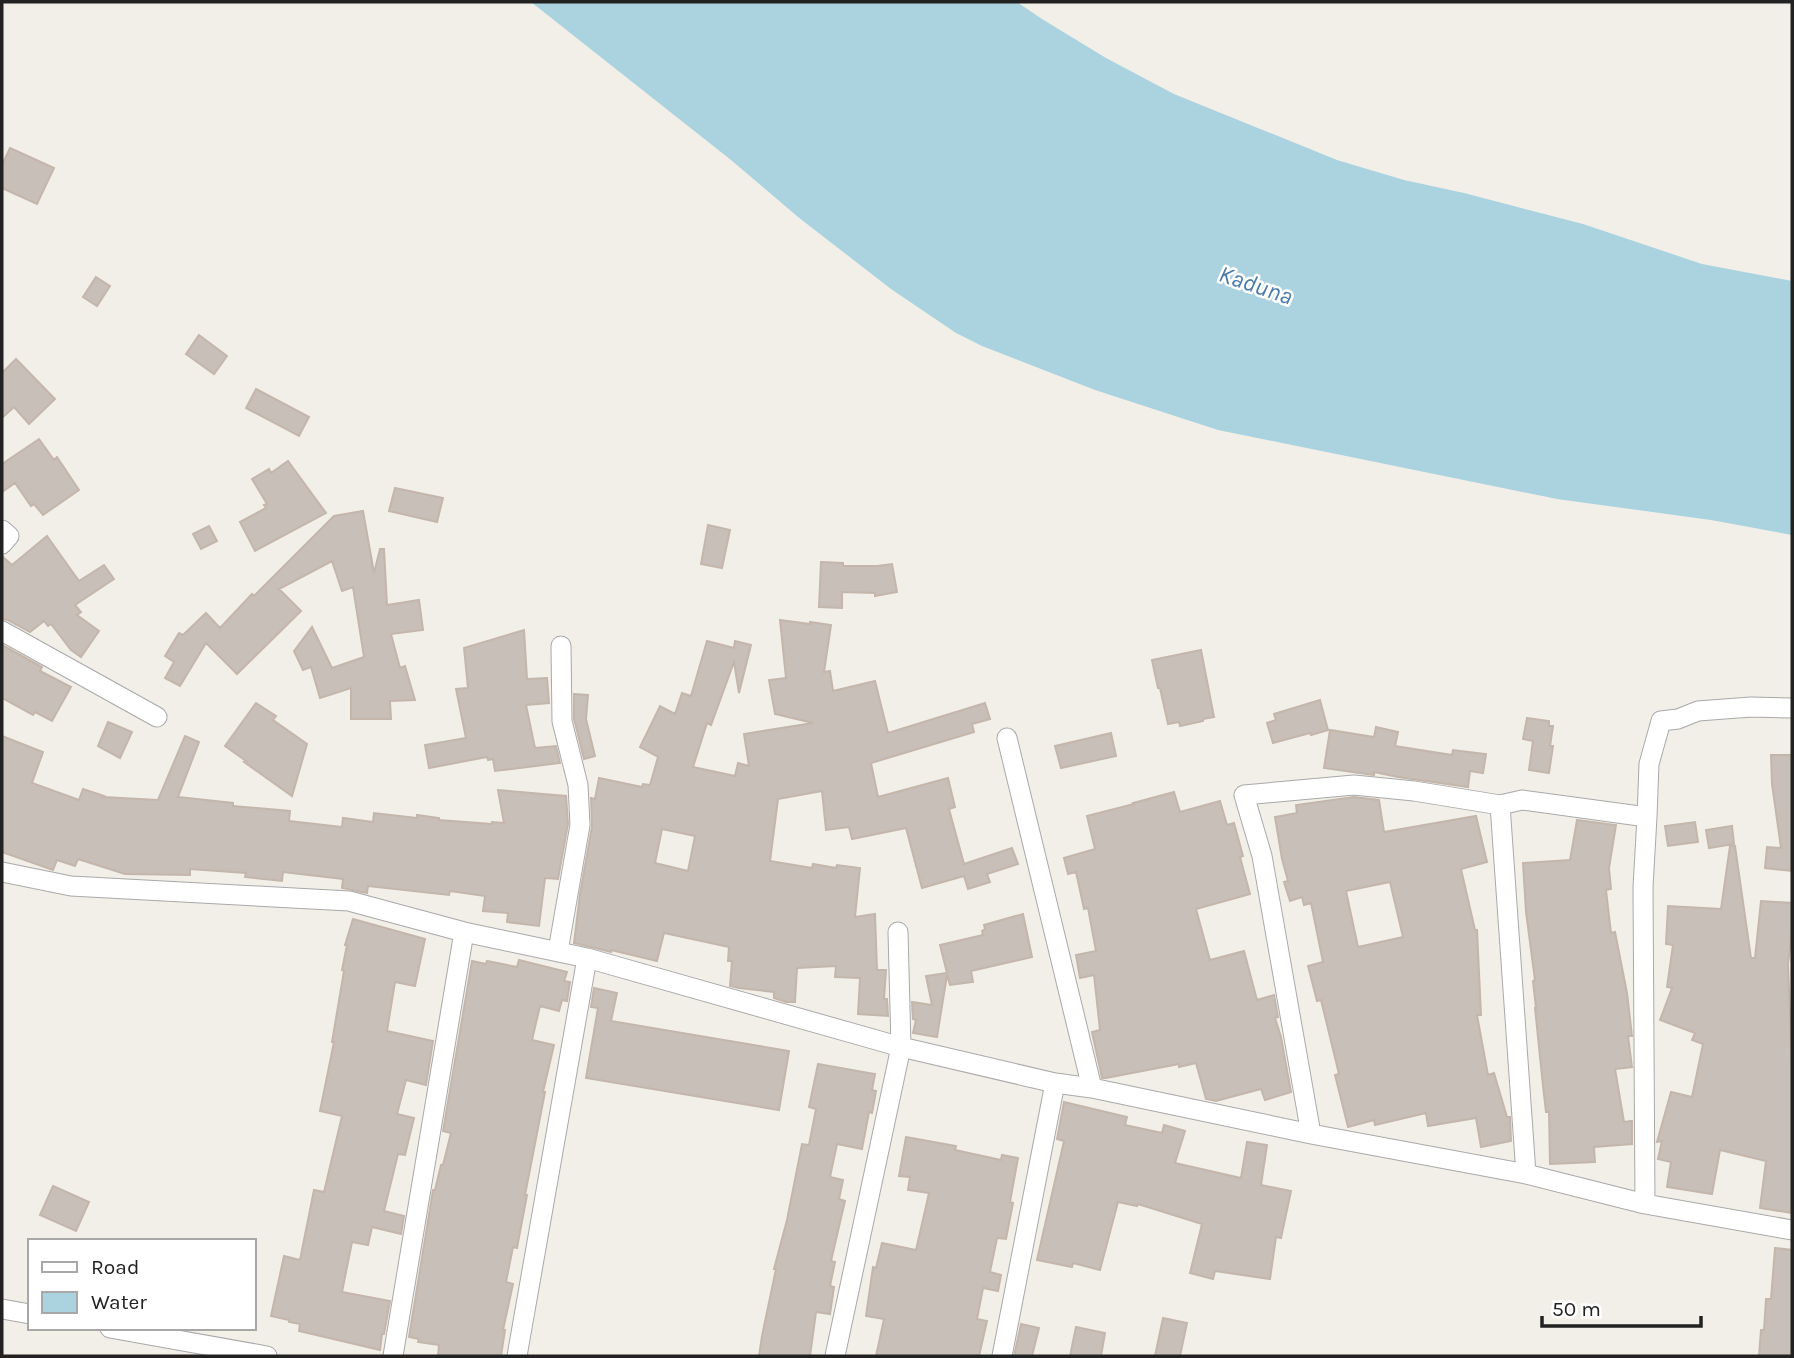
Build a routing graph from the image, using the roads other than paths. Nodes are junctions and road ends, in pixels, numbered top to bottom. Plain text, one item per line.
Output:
1 (2, 530) edge
2 (2, 544) edge
3 (2, 631) edge
4 (561, 646) dead end
5 (1792, 708) edge
6 (157, 717) dead end
7 (1007, 738) dead end
8 (1500, 805) junction
9 (1647, 817) junction
10 (2, 872) edge
11 (464, 932) junction
12 (898, 932) dead end
13 (558, 951) junction
14 (587, 958) junction
15 (901, 1047) junction
16 (1055, 1083) junction
17 (1092, 1088) junction
18 (1311, 1134) junction
19 (1526, 1174) junction
20 (1645, 1204) junction
21 (1792, 1230) edge
22 (2, 1309) edge
23 (28, 1314) edge
24 (121, 1330) edge
25 (256, 1355) edge
26 (393, 1356) edge
27 (517, 1356) edge
28 (835, 1356) edge
29 (1002, 1356) edge

1 - 2 street
3 - 6 street
4 - 13 street
5 - 9 street
7 - 17 street
8 - 9 street
8 - 18 street
8 - 19 street
9 - 20 street
10 - 11 street
11 - 13 street
11 - 26 street
12 - 15 street
13 - 14 street
14 - 15 street
14 - 27 street
15 - 16 street
15 - 28 street
16 - 17 street
16 - 29 street
17 - 18 street
18 - 19 street
19 - 20 street
20 - 21 street
22 - 23 street
24 - 25 street

